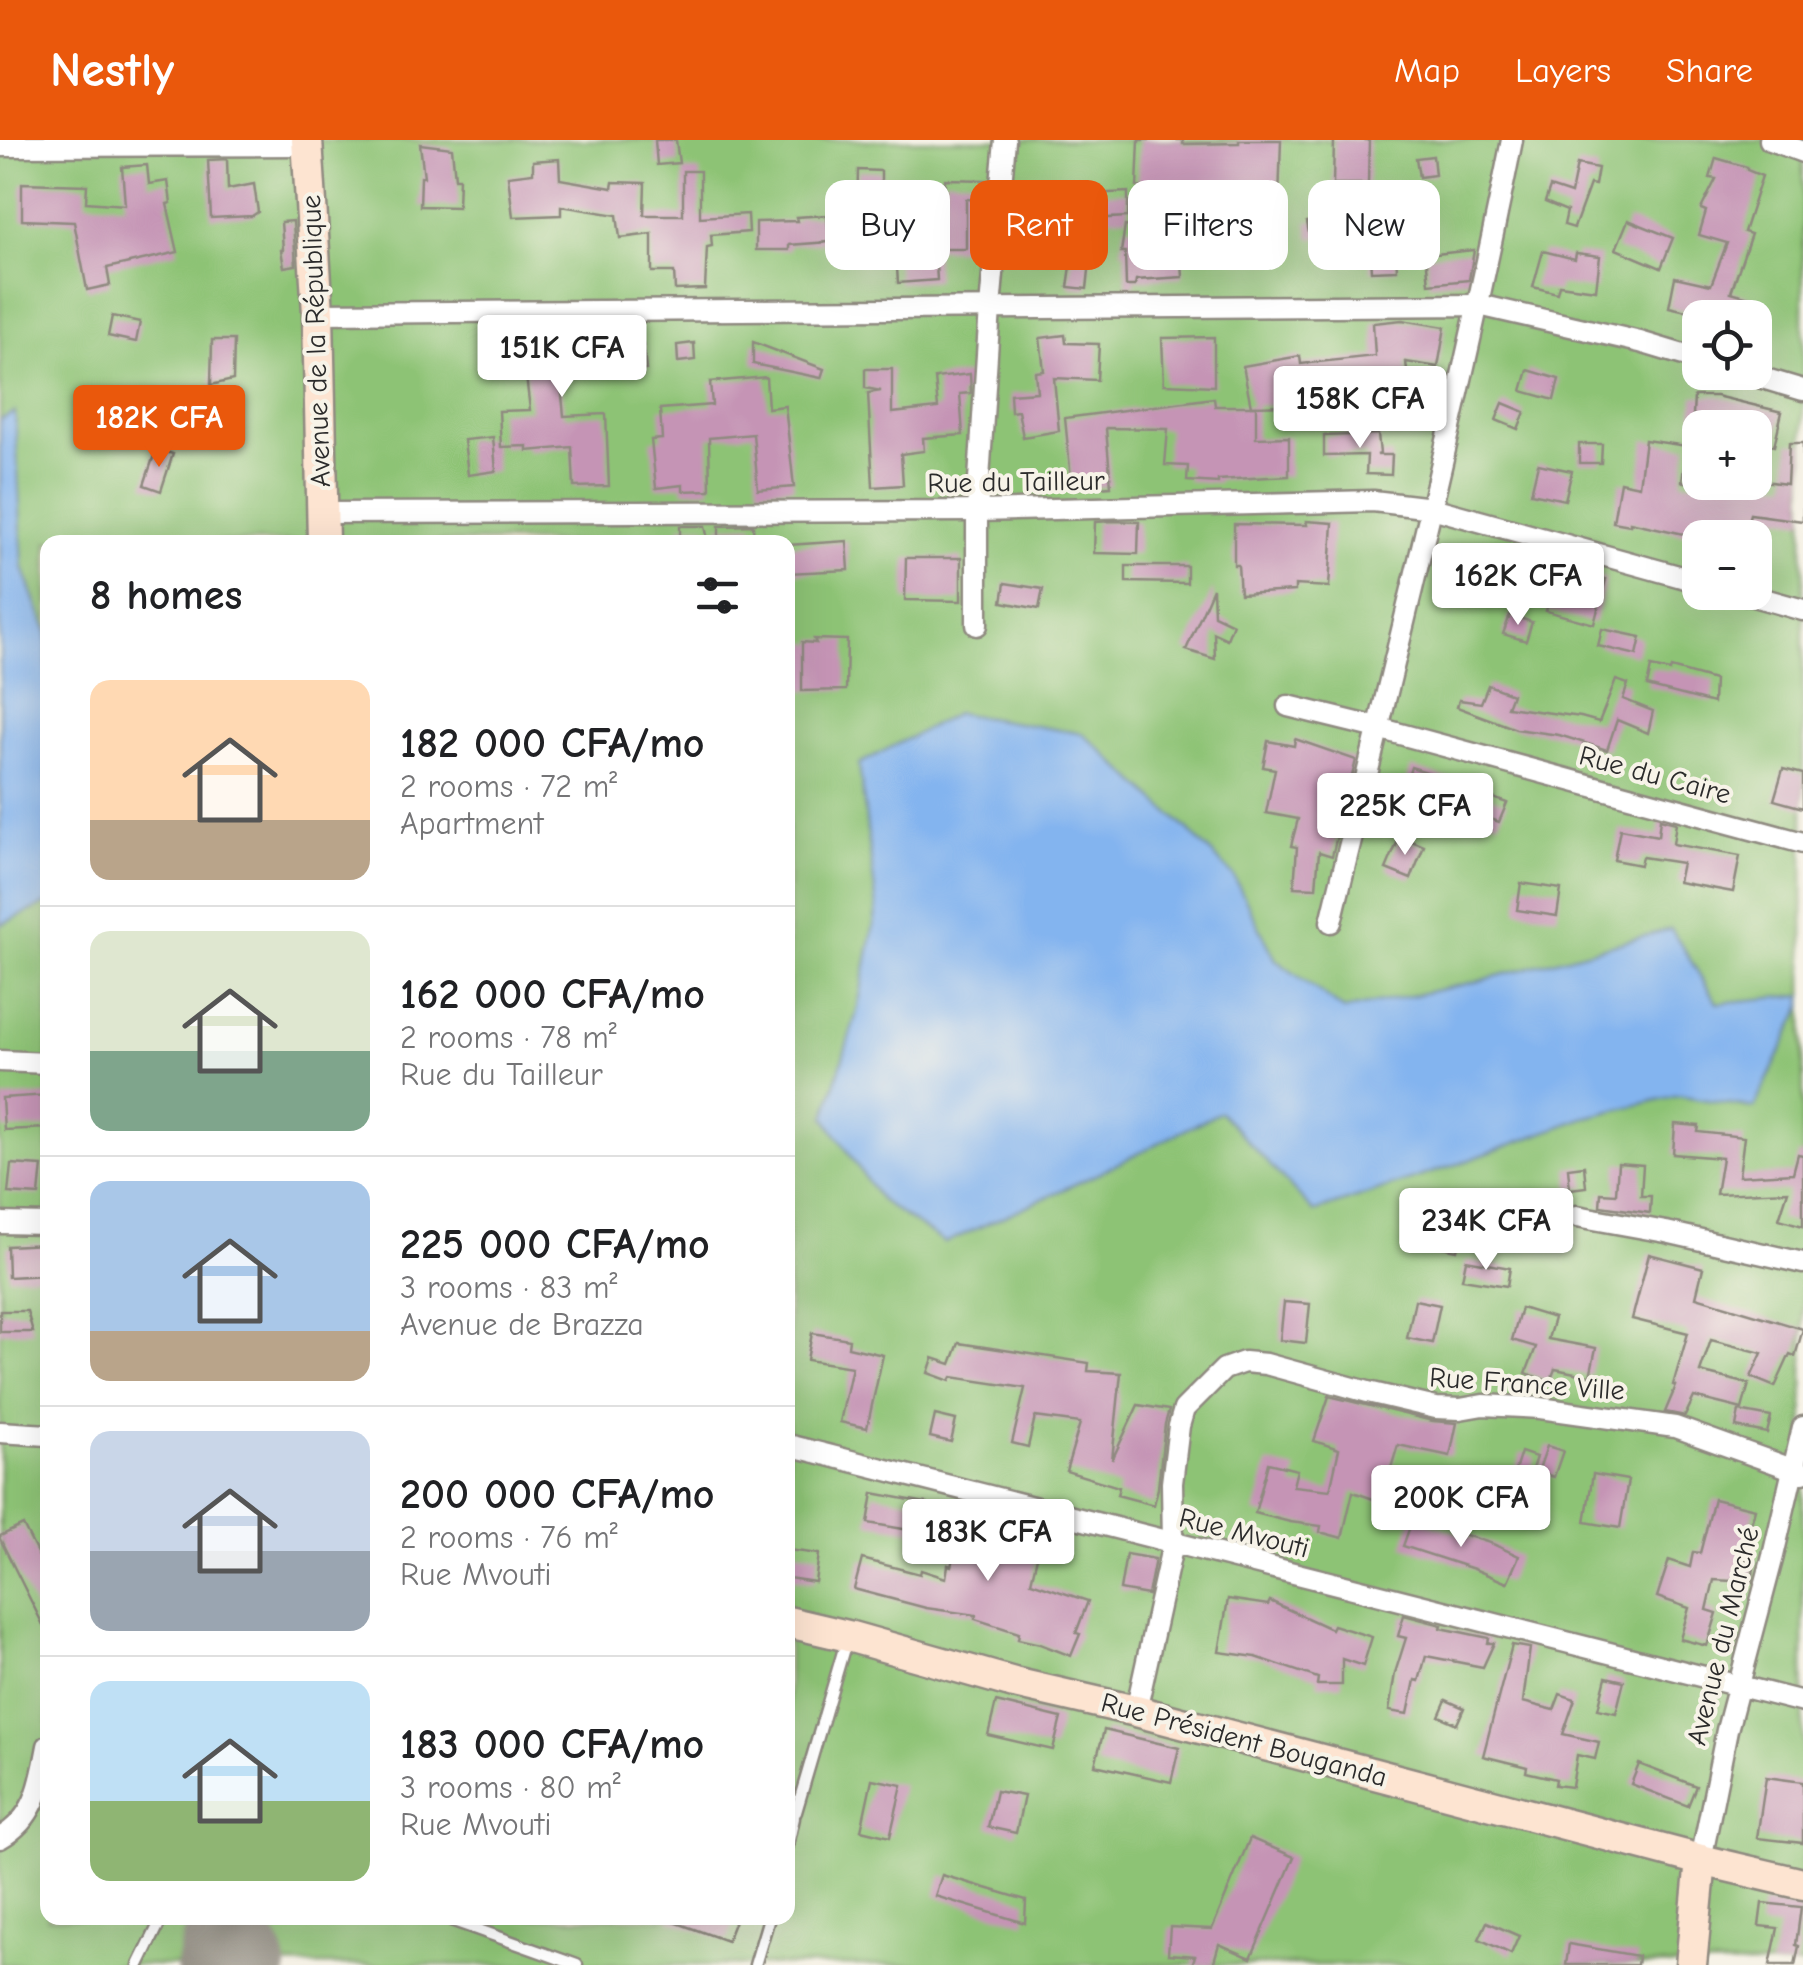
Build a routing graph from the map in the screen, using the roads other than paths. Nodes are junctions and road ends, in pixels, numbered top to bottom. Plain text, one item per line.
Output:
1 (1005, 140) edge
2 (1512, 140) edge
3 (1770, 140) edge
4 (307, 143) edge
5 (0, 146) edge
6 (1803, 152) edge
7 (1479, 305) junction
8 (990, 308) junction
9 (318, 313) junction
10 (1682, 355) edge
11 (1772, 381) edge
12 (1803, 390) edge
13 (1432, 508) junction
14 (976, 510) junction
15 (322, 528) edge
16 (1682, 577) edge
17 (1772, 601) edge
18 (1803, 610) edge
19 (977, 625) dead end
20 (1288, 706) dead end
21 (1378, 728) junction
22 (1803, 843) edge
23 (1330, 922) dead end
24 (0, 1061) edge
25 (40, 1063) edge
26 (1576, 1216) dead end
27 (0, 1223) edge
28 (40, 1224) edge
29 (1803, 1263) edge
30 (1803, 1426) edge
31 (0, 1432) edge
32 (40, 1434) edge
33 (795, 1448) edge
34 (1798, 1471) edge
35 (1173, 1543) junction
36 (795, 1624) edge
37 (848, 1636) junction
38 (1739, 1687) junction
39 (1803, 1702) edge
40 (1136, 1711) junction
41 (40, 1787) edge
42 (796, 1812) joint
43 (795, 1816) edge
44 (0, 1838) edge
45 (1700, 1860) junction
46 (1803, 1884) edge
47 (159, 1925) edge
48 (465, 1925) edge
49 (766, 1925) edge
50 (139, 1965) edge
51 (577, 1965) edge
52 (755, 1965) edge
53 (1691, 1965) edge

1 - 8 street
2 - 7 street
3 - 6 street
4 - 5 street
4 - 9 street, Avenue de la République
7 - 8 street
7 - 10 street
7 - 13 street
8 - 9 street
8 - 14 street
9 - 15 street, Avenue de la République
11 - 12 street
13 - 14 street, Rue du Tailleur
13 - 16 street, Rue du Tailleur
13 - 21 street
14 - 15 street, Rue du Tailleur
14 - 19 street
17 - 18 street
20 - 21 street, Rue du Caire
21 - 22 street, Rue du Caire
21 - 23 street
24 - 25 street
26 - 29 street
27 - 28 street
30 - 34 street, Avenue du Marché
31 - 32 street
33 - 35 street, Rue Mvouti
34 - 35 street, Rue France Ville
34 - 38 street, Avenue du Marché
35 - 38 street, Rue Mvouti
35 - 40 street
36 - 37 street, Rue Président Bouganda
37 - 40 street, Rue Président Bouganda
37 - 42 lane
38 - 39 street, Rue Mvouti
38 - 45 street, Avenue du Marché
40 - 45 street, Rue Président Bouganda
41 - 44 street
42 - 43 lane
45 - 46 street, Rue Président Bouganda
45 - 53 street
47 - 50 lane
48 - 51 lane
49 - 52 lane

